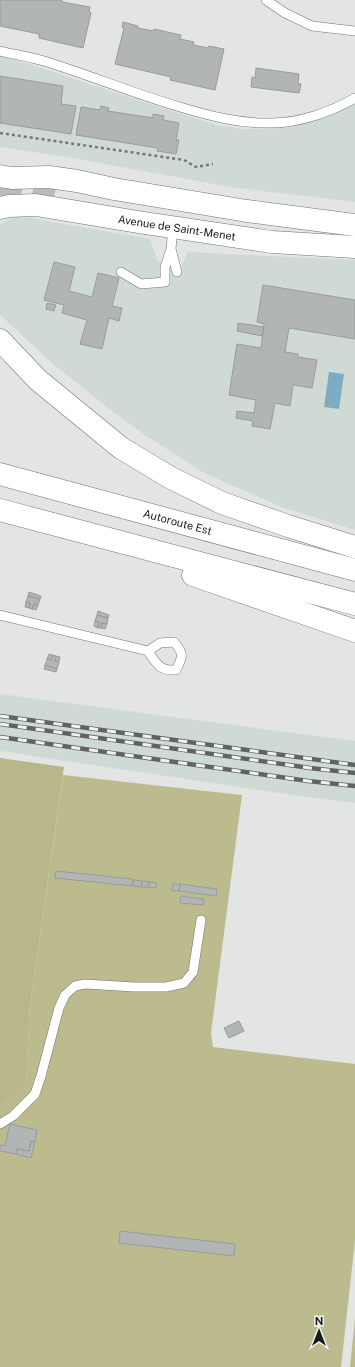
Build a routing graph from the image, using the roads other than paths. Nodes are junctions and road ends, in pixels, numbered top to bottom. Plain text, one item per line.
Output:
1 (266, 0) edge
2 (355, 31) edge
3 (0, 51) edge
4 (355, 98) edge
5 (0, 176) edge
6 (114, 189) junction
7 (0, 193) edge
8 (92, 204) dead end
9 (0, 208) edge
10 (355, 225) edge
11 (173, 228) junction
12 (355, 238) edge
13 (355, 246) edge
14 (171, 249) junction
15 (121, 272) dead end
16 (177, 272) dead end
17 (0, 340) edge
18 (0, 474) edge
19 (0, 510) edge
20 (37, 520) junction
21 (355, 546) edge
22 (355, 570) edge
23 (355, 604) edge
24 (0, 615) edge
25 (355, 631) edge
26 (148, 651) dead end
27 (201, 920) dead end
28 (0, 1124) edge

1 - 2 lane
3 - 4 lane
5 - 6 main road
6 - 7 main road
6 - 10 main road
8 - 12 main road
9 - 11 main road, Avenue de Saint-Menet
11 - 13 main road, Avenue de Saint-Menet
11 - 14 lane
14 - 15 lane
14 - 16 lane
17 - 21 main road
18 - 22 main road, Autoroute Est
19 - 20 main road
20 - 23 main road
20 - 25 main road
24 - 26 lane
27 - 28 lane

